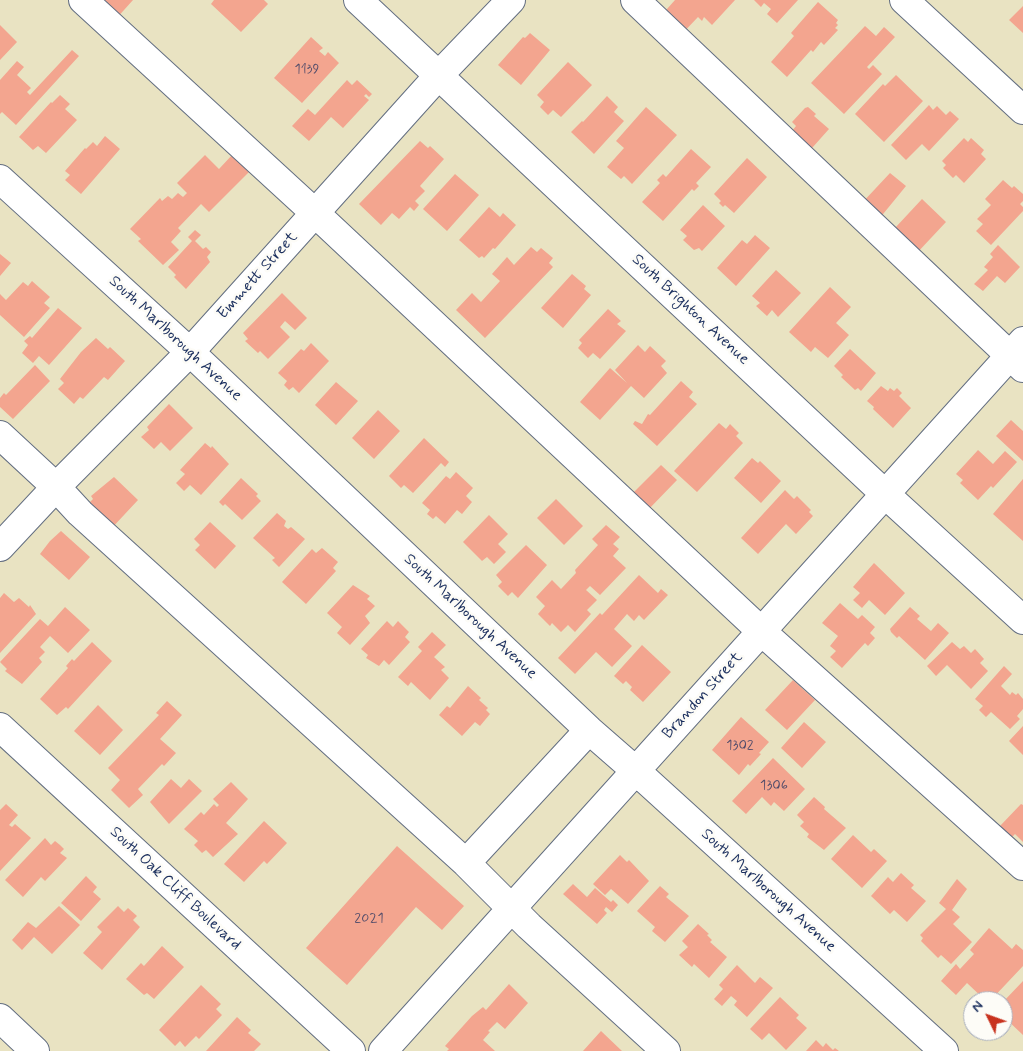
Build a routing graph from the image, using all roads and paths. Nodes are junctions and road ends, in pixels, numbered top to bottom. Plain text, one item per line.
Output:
1 (83, 0) edge
2 (358, 0) edge
3 (511, 0) edge
4 (635, 0) edge
5 (904, 0) edge
6 (439, 75) junction
7 (1023, 110) edge
8 (0, 178) edge
9 (315, 213) junction
10 (190, 352) junction
11 (1019, 355) edge
12 (0, 435) edge
13 (56, 487) junction
14 (885, 494) junction
15 (0, 547) edge
16 (1023, 620) edge
17 (761, 631) junction
18 (0, 727) edge
19 (589, 730) junction
20 (636, 771) junction
21 (466, 863) junction
22 (1023, 866) edge
23 (511, 909) junction
24 (0, 1018) edge
25 (36, 1051) edge
26 (351, 1051) edge
27 (383, 1051) edge
28 (666, 1051) edge
29 (944, 1051) edge

1 - 9 street
2 - 6 street, South Brighton Avenue
3 - 6 street, Emmett Street
4 - 11 street
5 - 7 street
6 - 9 street, Emmett Street
6 - 14 street, South Brighton Avenue
8 - 10 street, South Marlborough Avenue
9 - 10 street, Emmett Street
9 - 17 street
10 - 13 street, Emmett Street
10 - 19 street, South Marlborough Avenue
11 - 14 street, Brandon Street
12 - 13 street
13 - 15 street, Emmett Street
13 - 21 street
14 - 16 street, South Brighton Avenue
14 - 17 street, Brandon Street
17 - 20 street, Brandon Street
17 - 22 street
18 - 26 street, South Oak Cliff Boulevard
19 - 20 street, South Marlborough Avenue
19 - 21 street
20 - 23 street, Brandon Street
20 - 29 street, South Marlborough Avenue
21 - 23 street
23 - 27 street, Brandon Street
23 - 28 street
24 - 25 street

